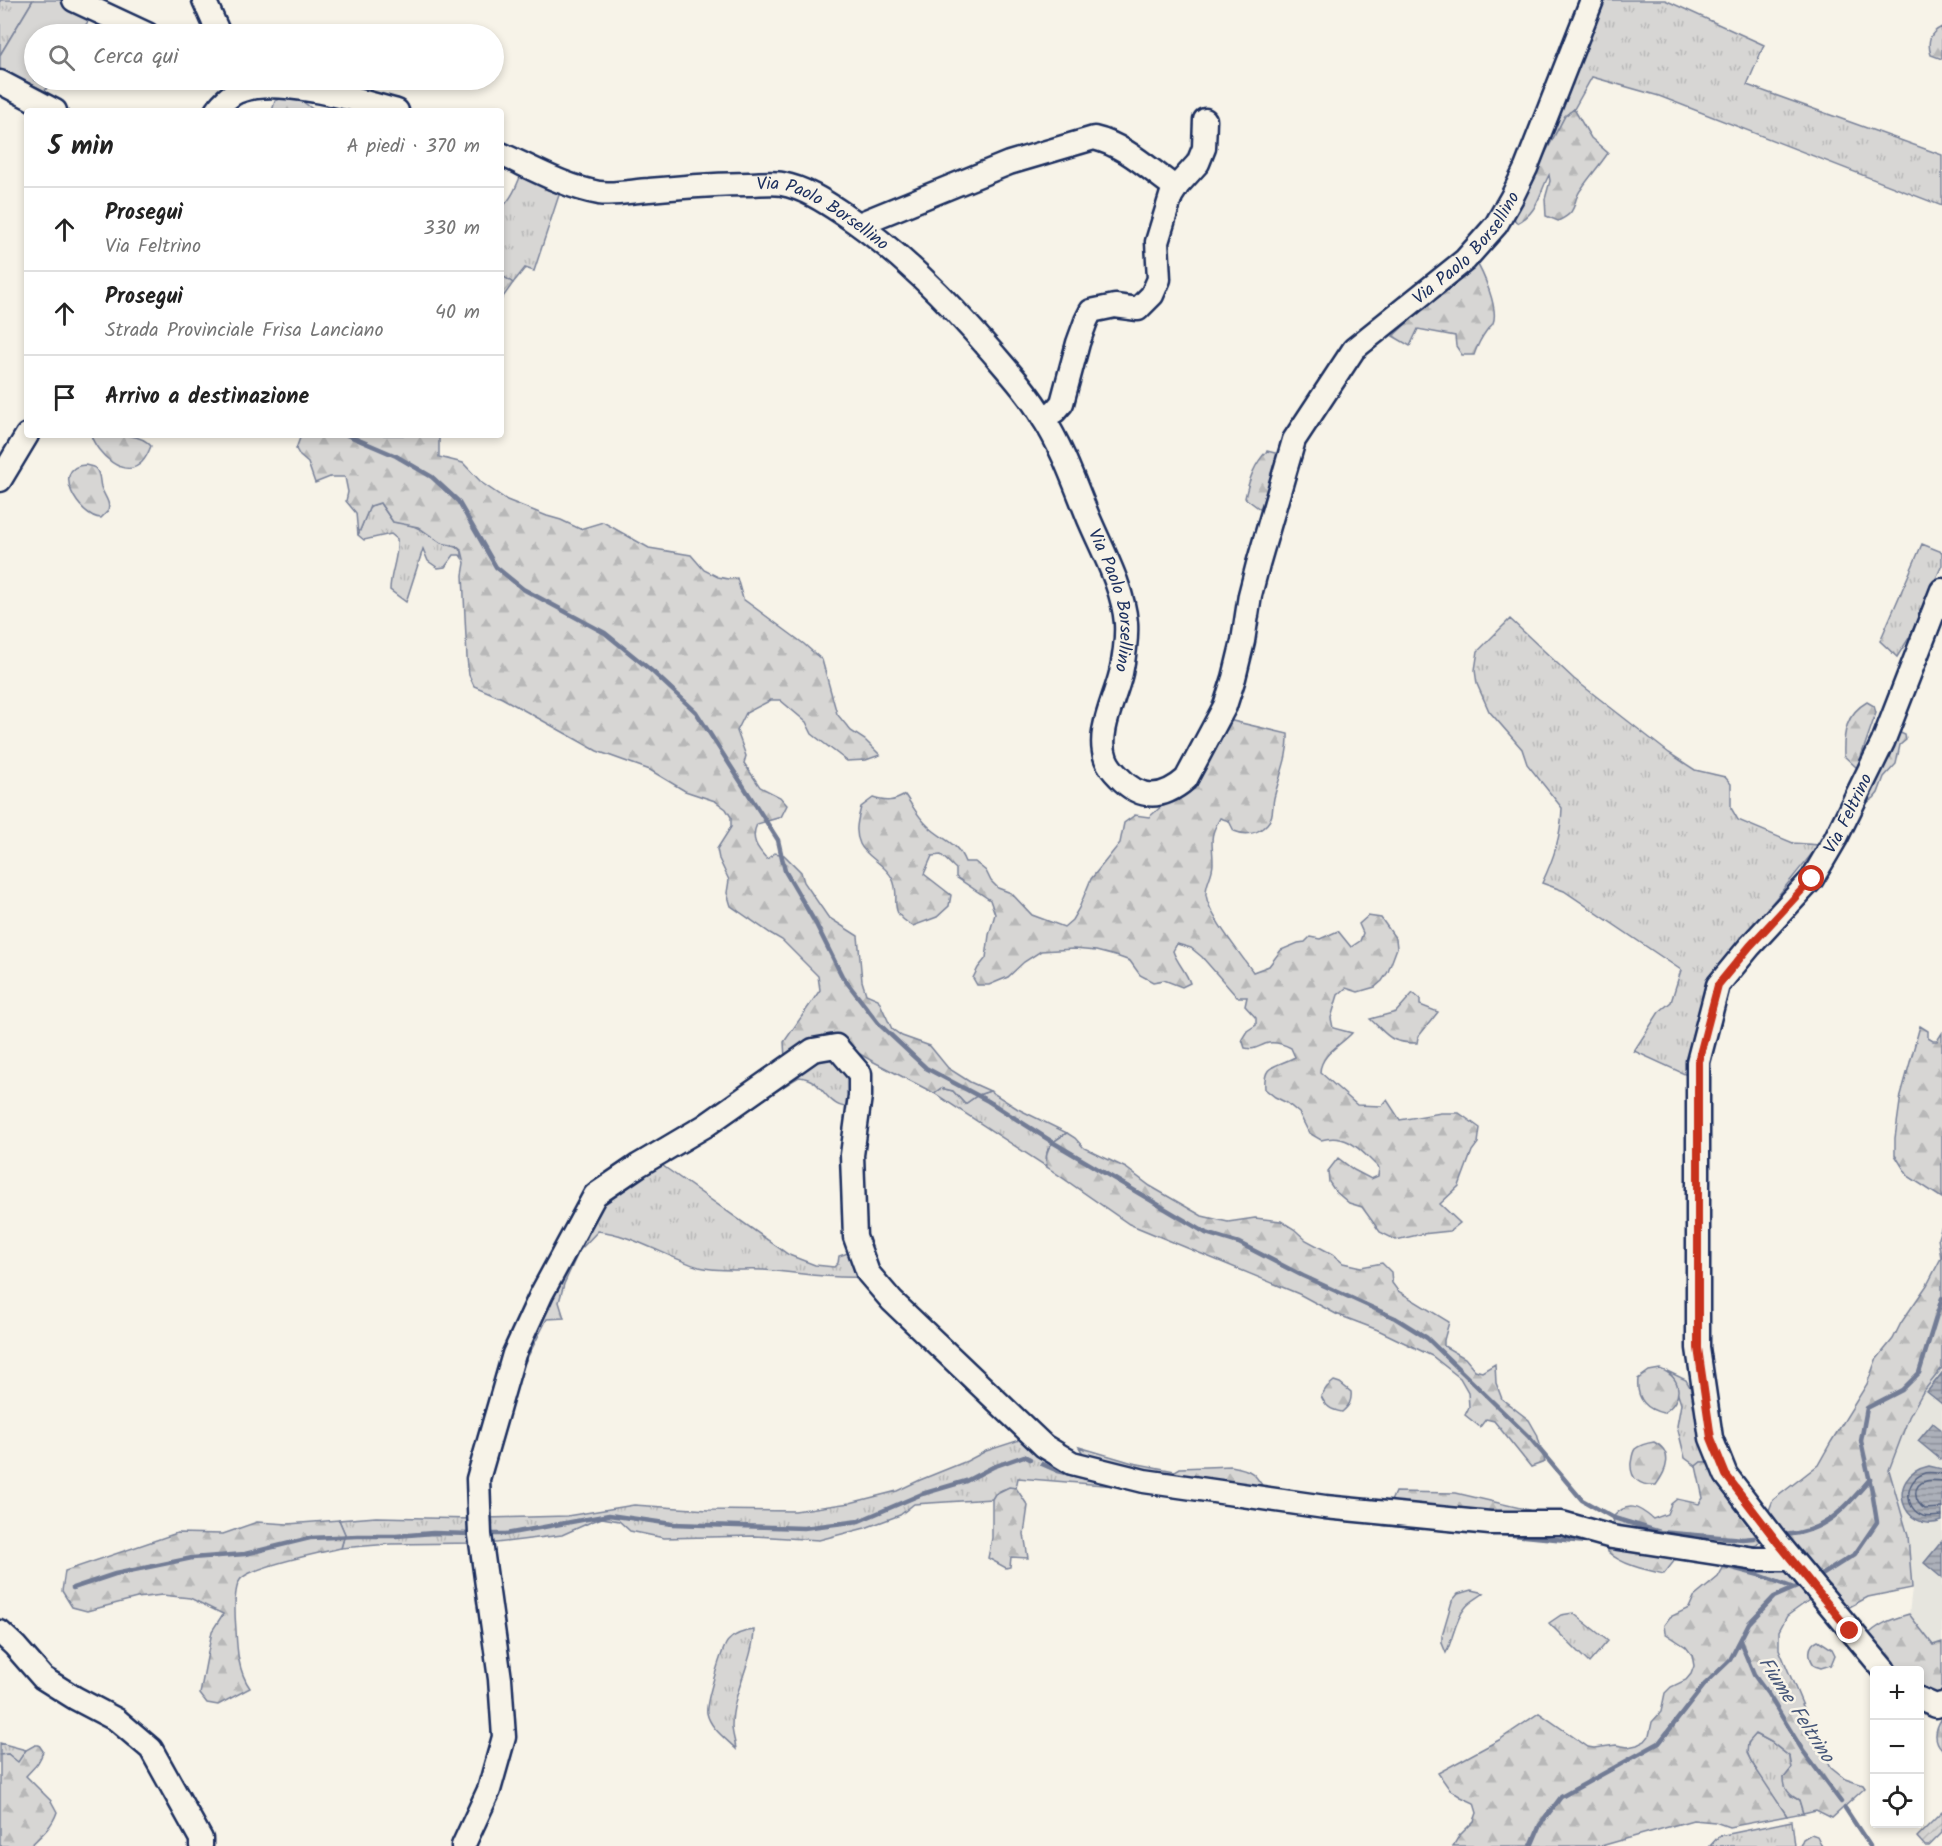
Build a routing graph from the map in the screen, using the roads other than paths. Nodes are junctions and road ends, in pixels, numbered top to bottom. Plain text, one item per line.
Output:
1 (74, 0) edge
2 (204, 0) edge
3 (1593, 0) edge
4 (126, 24) edge
5 (215, 24) edge
6 (0, 82) edge
7 (232, 90) edge
8 (311, 90) edge
9 (49, 108) edge
10 (218, 108) edge
11 (385, 108) edge
12 (1205, 120) dead end
13 (504, 155) edge
14 (1176, 188) junction
15 (859, 224) junction
16 (1043, 418) junction
17 (25, 438) edge
18 (0, 480) edge
19 (1942, 590) edge
20 (1790, 1559) junction
21 (0, 1632) edge
22 (1880, 1666) edge
23 (1924, 1701) edge
24 (1942, 1704) edge
25 (201, 1846) edge
26 (463, 1846) edge

1 - 4 street
2 - 5 street
3 - 16 street, Via Paolo Borsellino
6 - 9 street
7 - 10 street
8 - 11 street
12 - 14 street
13 - 15 street, Via Paolo Borsellino
14 - 15 street
14 - 16 street
15 - 16 street, Via Paolo Borsellino
17 - 18 street
19 - 20 street, Via Feltrino
20 - 22 street, Via Feltrino
20 - 26 street
21 - 25 street
23 - 24 street

